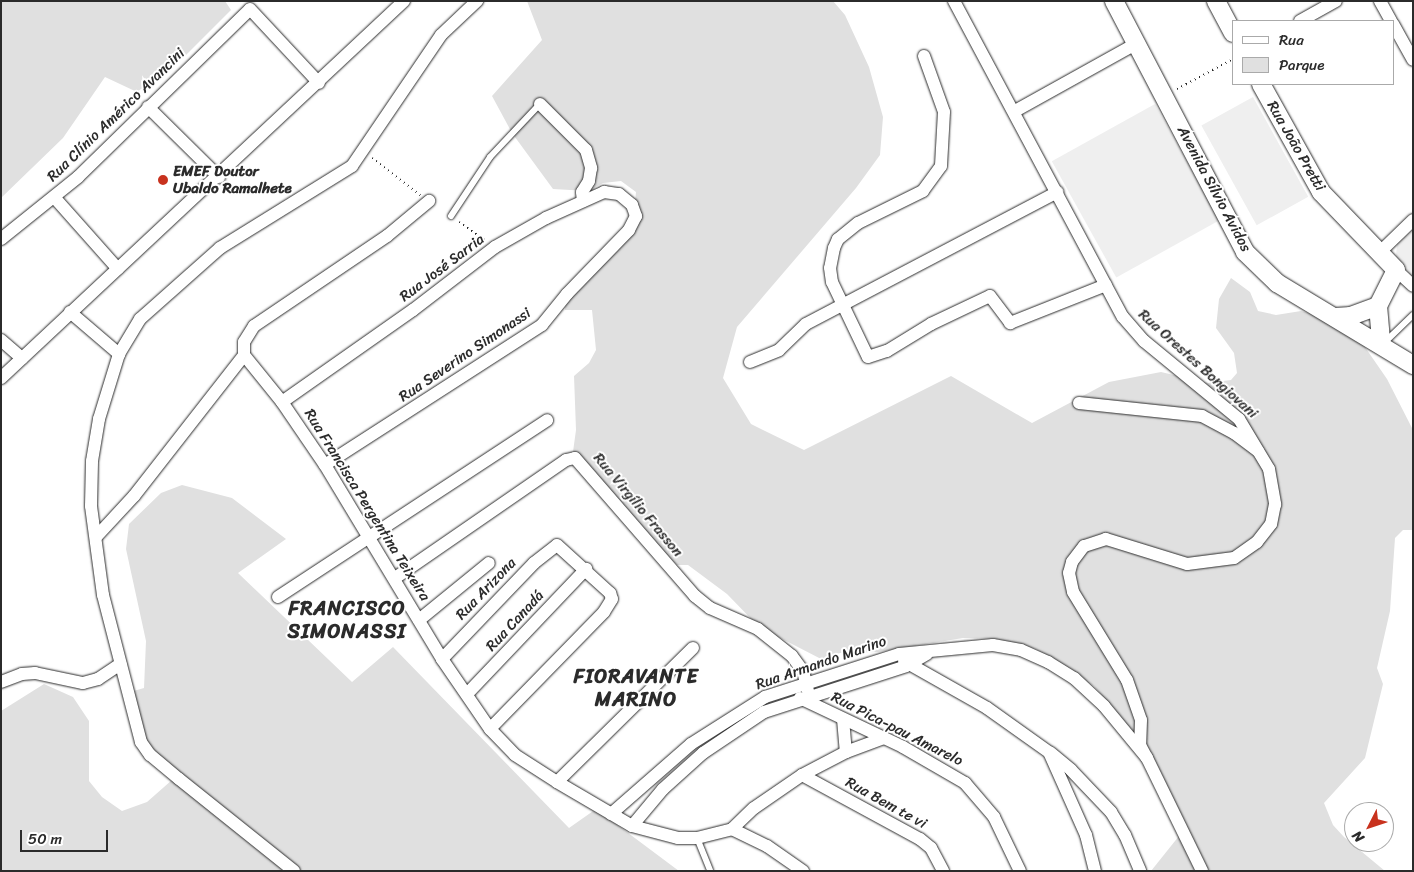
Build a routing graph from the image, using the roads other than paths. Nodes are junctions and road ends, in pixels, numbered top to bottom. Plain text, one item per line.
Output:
1 (477, 1) edge
2 (954, 1) edge
3 (1114, 1) edge
4 (1216, 1) edge
5 (1336, 1) edge
6 (1380, 1) edge
7 (395, 4) edge
8 (1302, 20) edge
9 (1391, 20) edge
10 (1394, 26) edge
11 (1232, 30) edge
12 (1137, 43) junction
13 (924, 56) dead end
14 (1413, 60) edge
15 (319, 83) junction
16 (1261, 85) edge
17 (540, 104) joint
18 (148, 107) junction
19 (1014, 111) junction
20 (219, 178) junction
21 (1057, 192) junction
22 (54, 197) junction
23 (582, 200) junction
24 (429, 201) road end
25 (632, 205) joint
26 (451, 216) road end
27 (1413, 220) edge
28 (1, 239) edge
29 (1380, 252) junction
30 (118, 269) junction
31 (1396, 270) junction
32 (1106, 285) junction
33 (1413, 286) edge
34 (1378, 306) junction
35 (843, 307) junction
36 (70, 312) junction
37 (1413, 316) edge
38 (1336, 317) junction
39 (1, 340) edge
40 (1382, 345) junction
41 (119, 354) junction
42 (244, 355) junction
43 (22, 358) junction
44 (750, 362) dead end
45 (1413, 365) edge
46 (1, 378) edge
47 (282, 402) junction
48 (1079, 403) dead end
49 (547, 420) dead end
50 (1262, 454) junction
51 (324, 465) junction
52 (96, 537) junction
53 (369, 537) junction
54 (489, 563) dead end
55 (586, 569) junction
56 (395, 578) junction
57 (278, 597) dead end
58 (419, 620) junction
59 (693, 648) dead end
60 (929, 653) junction
61 (899, 654) junction
62 (442, 659) junction
63 (120, 664) junction
64 (906, 666) junction
65 (1, 682) edge
66 (805, 692) junction
67 (467, 694) junction
68 (844, 719) junction
69 (490, 729) junction
70 (884, 738) junction
71 (846, 752) junction
72 (1049, 752) junction
73 (1147, 758) junction
74 (802, 775) junction
75 (557, 782) junction
76 (611, 814) junction
77 (632, 826) junction
78 (732, 829) junction
79 (696, 838) junction
80 (294, 871) edge
81 (710, 871) edge
82 (803, 871) edge
83 (943, 871) edge
84 (1020, 871) edge
85 (1095, 871) edge
86 (1140, 871) edge
87 (1202, 871) edge

1 - 41 street
2 - 19 street, Rua Orestes Bongiovani
3 - 12 main road, Avenida Sílvio Avidos
4 - 11 main road
5 - 8 street
6 - 9 street
7 - 15 street
10 - 14 street
12 - 19 street
12 - 38 main road, Avenida Sílvio Avidos
13 - 35 street
15 - 18 street, Rua Clínio Américo Avancini
15 - 20 street
16 - 29 main road, Rua João Pretti
17 - 23 street
17 - 26 lane
18 - 20 street
18 - 22 street, Rua Clínio Américo Avancini
19 - 21 street, Rua Orestes Bongiovani
20 - 30 street
21 - 32 street, Rua Orestes Bongiovani
21 - 35 street
22 - 28 street, Rua Clínio Américo Avancini
22 - 30 street
23 - 25 street, Rua José Sarria
23 - 47 street, Rua José Sarria
24 - 42 street
25 - 51 street, Rua Severino Simonassi
27 - 29 street
29 - 31 main road, Rua João Pretti
30 - 36 street
31 - 33 street
31 - 34 main road
32 - 35 street
32 - 50 street, Rua Orestes Bongiovani
34 - 38 main road
34 - 40 main road
35 - 44 street
36 - 41 street
36 - 43 street
37 - 40 lane
38 - 40 main road, Avenida Sílvio Avidos
39 - 43 street
40 - 45 main road, Avenida Sílvio Avidos
41 - 52 street
42 - 47 street, Rua Francisca Pergentina Teixeira
42 - 52 street
43 - 46 street
47 - 51 street, Rua Francisca Pergentina Teixeira
48 - 50 street
49 - 53 street
50 - 73 street, Rua Orestes Bongiovani
51 - 53 street, Rua Francisca Pergentina Teixeira
52 - 63 street
53 - 56 street, Rua Francisca Pergentina Teixeira
53 - 57 street
54 - 58 street
55 - 62 street, Rua Arizona
55 - 67 street, Rua Canadá
55 - 69 street
56 - 58 street, Rua Francisca Pergentina Teixeira
56 - 66 street, Rua Virgílio Frasson
58 - 62 street, Rua Francisca Pergentina Teixeira
59 - 75 street
60 - 61 street, Rua Armando Marino
60 - 64 street, Rua Armando Marino
60 - 73 street, Rua Armando Marino
61 - 64 street
61 - 66 street, Rua Armando Marino
62 - 67 street, Rua Francisca Pergentina Teixeira
63 - 65 street
63 - 80 street
64 - 66 street, Rua Armando Marino
64 - 72 street
66 - 68 street, Rua Pica-pau Amarelo
66 - 76 street, Rua Armando Marino
66 - 77 street, Rua Armando Marino
67 - 69 street, Rua Francisca Pergentina Teixeira
68 - 70 street, Rua Pica-pau Amarelo
68 - 71 street
69 - 75 street, Rua Francisca Pergentina Teixeira
70 - 71 street
70 - 84 street, Rua Pica-pau Amarelo
71 - 74 street
72 - 85 street
72 - 86 street
73 - 87 street, Rua Armando Marino
74 - 78 street
74 - 83 street, Rua Bem te vi
75 - 76 street, Rua Francisca Pergentina Teixeira
76 - 77 street, Rua Francisca Pergentina Teixeira
77 - 79 street, Rua Francisca Pergentina Teixeira
78 - 79 street, Rua Francisca Pergentina Teixeira
78 - 82 street
79 - 81 lane

